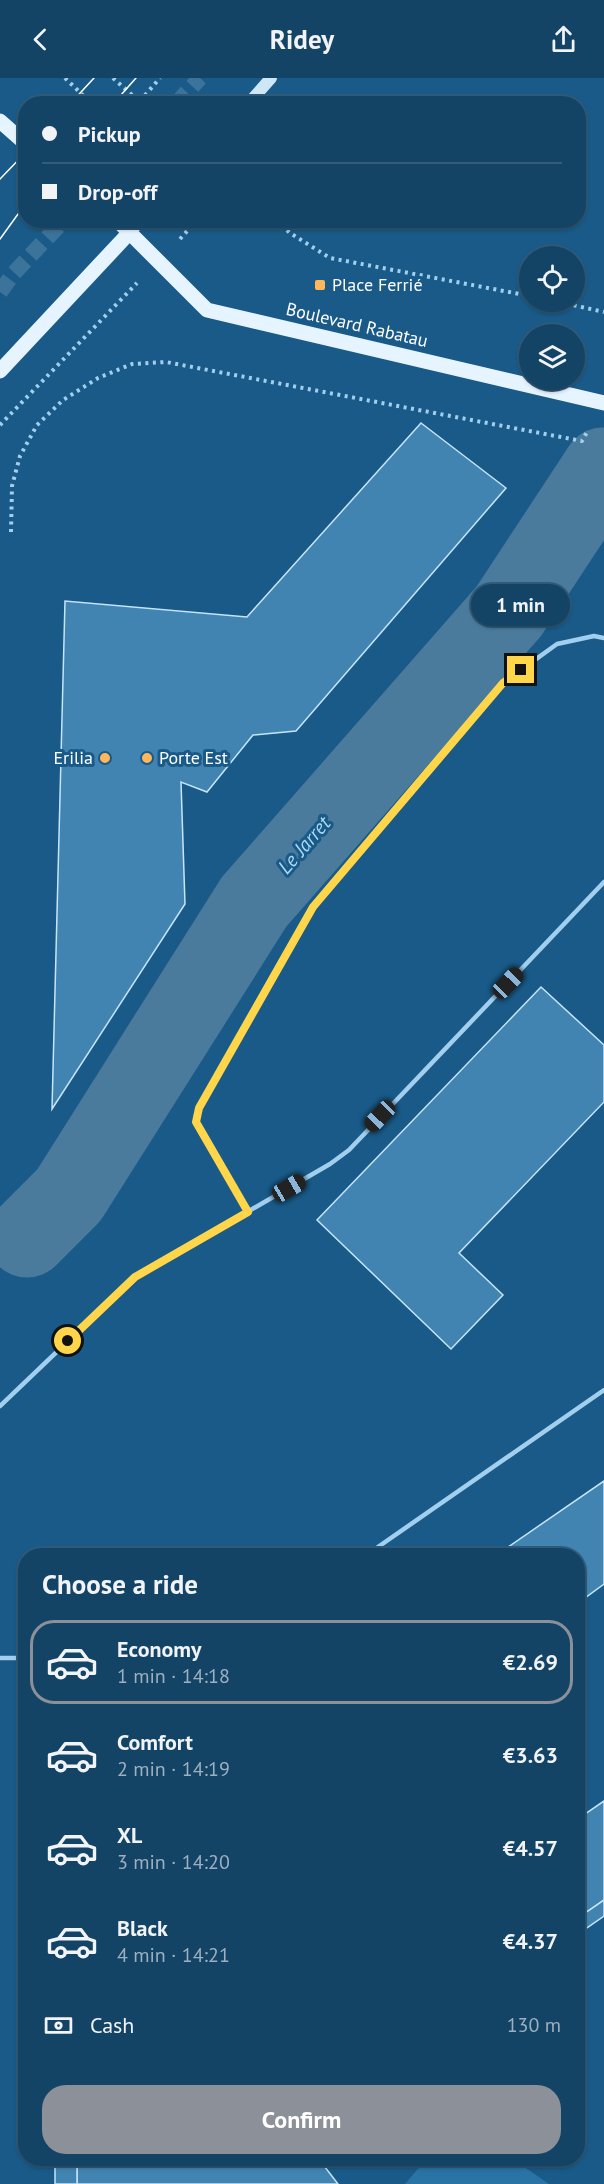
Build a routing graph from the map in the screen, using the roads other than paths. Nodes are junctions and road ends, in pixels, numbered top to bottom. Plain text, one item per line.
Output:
1 (271, 78) edge
2 (255, 96) edge
3 (0, 121) edge
4 (18, 137) edge
5 (134, 228) edge
6 (137, 228) edge
7 (0, 371) edge
8 (603, 403) edge
9 (604, 638) edge
10 (604, 882) edge
11 (248, 1212) junction
12 (604, 1390) edge
13 (0, 1406) edge
14 (377, 1548) edge
15 (0, 1658) edge
16 (18, 1658) edge

1 - 2 main road
3 - 4 main road
5 - 7 main road
6 - 8 main road, Boulevard Rabatau
9 - 11 lane
10 - 11 lane
11 - 13 lane
12 - 14 lane
15 - 16 lane

